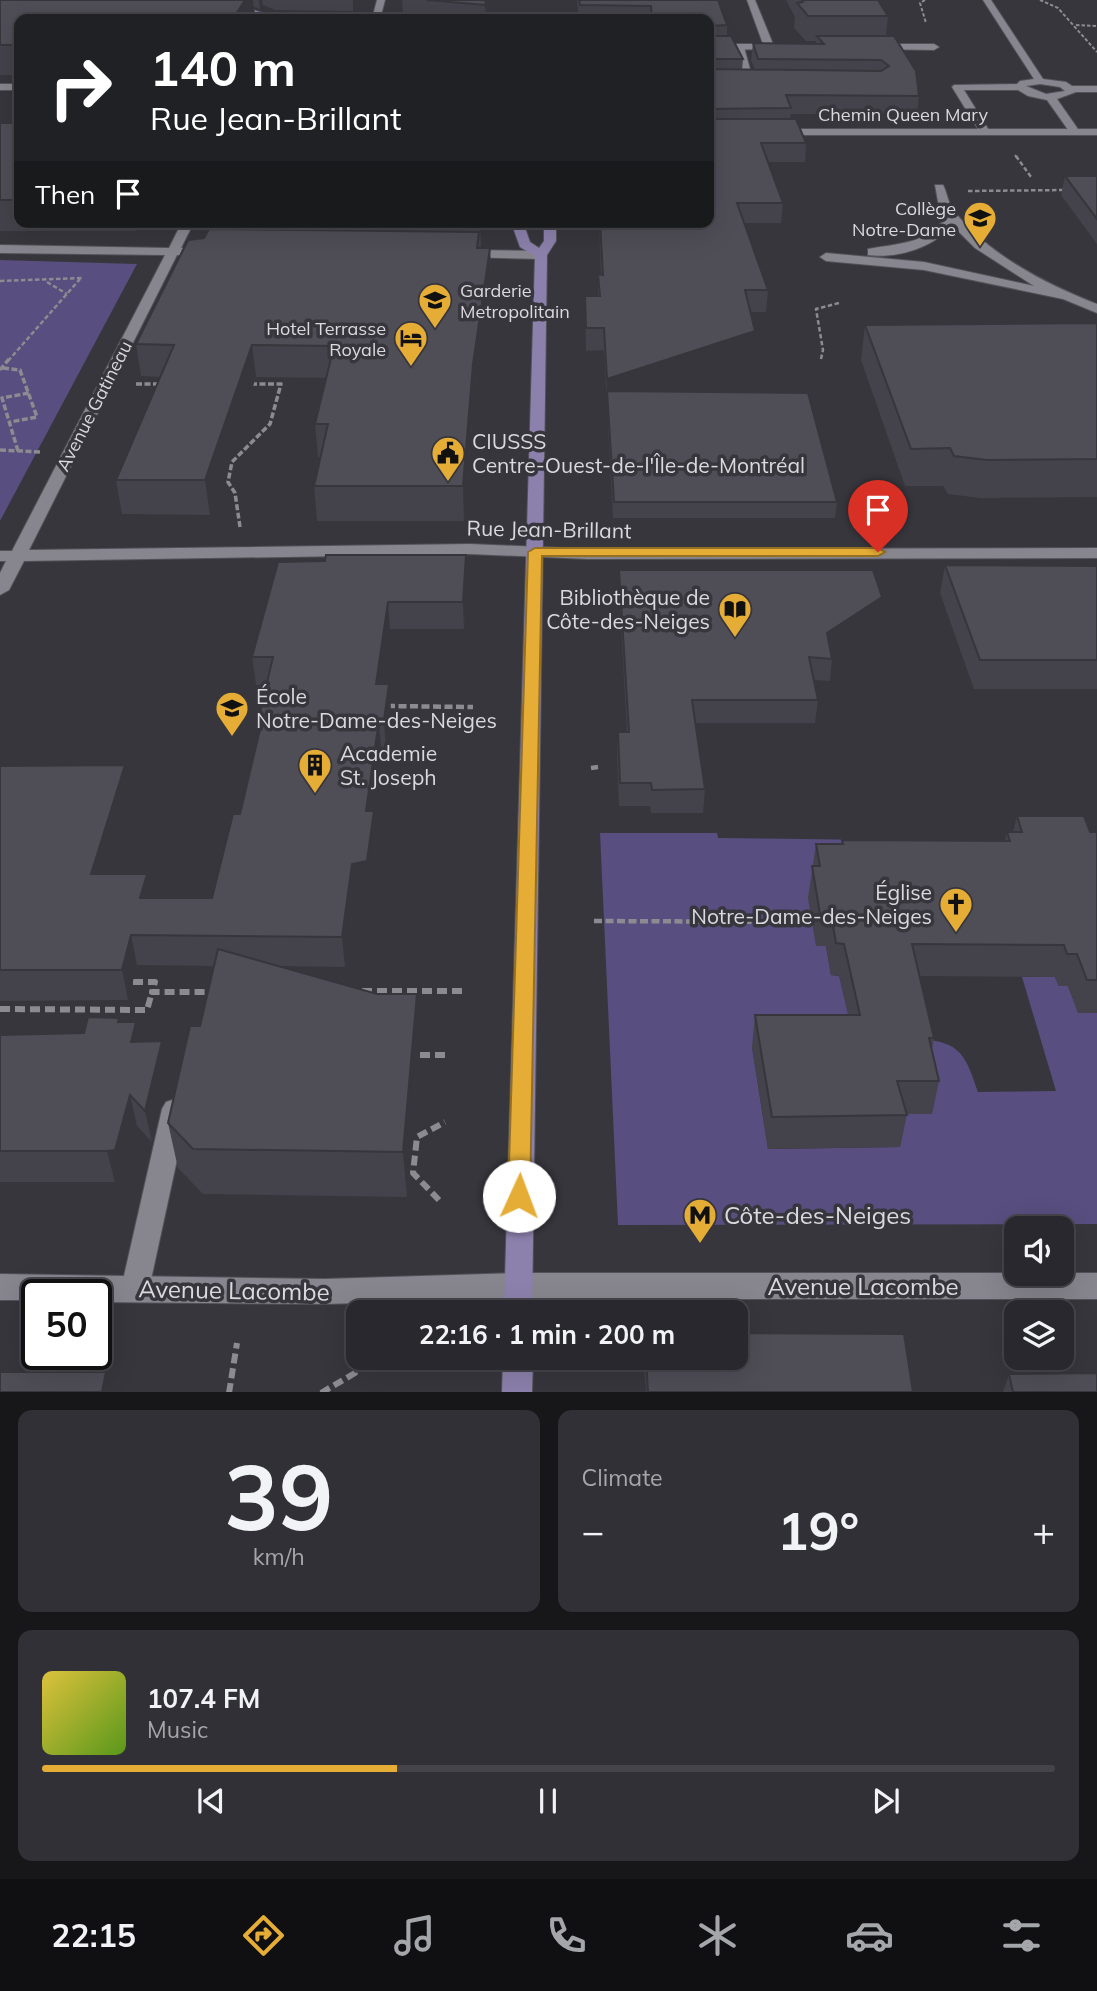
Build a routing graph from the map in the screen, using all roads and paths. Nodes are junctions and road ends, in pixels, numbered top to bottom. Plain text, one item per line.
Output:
1 (211, 0) edge
2 (751, 0) edge
3 (988, 0) edge
4 (1040, 0) edge
5 (261, 14) edge
6 (1076, 26) junction
7 (1097, 26) edge
8 (714, 47) edge
9 (739, 47) junction
10 (769, 47) junction
11 (783, 47) edge
12 (866, 47) edge
13 (934, 47) dead end
14 (1097, 52) edge
15 (1040, 80) junction
16 (764, 82) edge
17 (1020, 87) junction
18 (1072, 89) junction
19 (1097, 89) edge
20 (1050, 96) junction
21 (760, 132) edge
22 (985, 132) junction
23 (1075, 132) junction
24 (1097, 132) edge
25 (1012, 151) dead end
26 (1031, 177) dead end
27 (939, 187) dead end
28 (959, 190) dead end
29 (1070, 190) edge
30 (1042, 191) junction
31 (1045, 195) dead end
32 (953, 216) junction
33 (185, 228) edge
34 (519, 228) edge
35 (550, 228) edge
36 (0, 249) edge
37 (172, 252) junction
38 (226, 252) edge
39 (453, 254) edge
40 (541, 255) junction
41 (81, 278) dead end
42 (46, 281) dead end
43 (67, 294) junction
44 (1065, 296) junction
45 (839, 303) dead end
46 (1097, 309) edge
47 (821, 359) dead end
48 (1, 369) edge
49 (134, 384) edge
50 (174, 384) edge
51 (241, 384) edge
52 (29, 393) junction
53 (10, 422) junction
54 (0, 450) edge
55 (18, 451) junction
56 (41, 452) dead end
57 (241, 532) dead end
58 (535, 552) junction
59 (1097, 553) edge
60 (0, 556) edge
61 (19, 556) junction
62 (0, 590) edge
63 (379, 706) edge
64 (473, 707) dead end
65 (598, 767) dead end
66 (591, 768) dead end
67 (594, 921) dead end
68 (813, 922) edge
69 (133, 982) dead end
70 (358, 991) edge
71 (466, 991) dead end
72 (152, 992) junction
73 (220, 992) edge
74 (0, 1009) edge
75 (420, 1055) dead end
76 (449, 1055) dead end
77 (181, 1083) edge
78 (445, 1122) dead end
79 (439, 1200) dead end
80 (1097, 1286) edge
81 (0, 1287) edge
82 (135, 1289) junction
83 (518, 1299) edge
84 (237, 1343) dead end
85 (355, 1370) edge
86 (518, 1370) edge
87 (229, 1392) edge
88 (321, 1392) edge
89 (517, 1392) edge

1 - 5 main road
2 - 10 street
3 - 15 street
4 - 6 path
6 - 7 path
6 - 14 path
8 - 9 street
9 - 10 street
9 - 16 street
10 - 11 street
12 - 13 street
15 - 17 street
15 - 18 street
17 - 20 street
17 - 22 street
18 - 19 street
18 - 20 street
20 - 23 street
21 - 22 street, Chemin Queen Mary
22 - 23 street, Chemin Queen Mary
23 - 24 street, Chemin Queen Mary
25 - 26 path
27 - 32 street
28 - 30 path
29 - 30 path
30 - 31 path
32 - 44 street
32 - 44 street
33 - 37 street, Avenue Gatineau
34 - 40 main road
35 - 40 main road
36 - 37 street
37 - 38 street
37 - 61 street, Avenue Gatineau
39 - 40 street
40 - 58 main road
41 - 43 path
42 - 43 path
43 - 48 path
44 - 46 street
45 - 47 path
48 - 52 path
49 - 50 path
51 - 57 path
52 - 53 path
52 - 53 path
53 - 55 path
54 - 55 path
55 - 56 path
58 - 59 street, Rue Jean-Brillant
58 - 61 street, Rue Jean-Brillant
58 - 83 main road
60 - 61 street, Rue Jean-Brillant
61 - 62 street, Avenue Gatineau
63 - 64 path
65 - 66 path
67 - 68 path
69 - 72 path
70 - 71 path
72 - 73 path
72 - 74 path
75 - 76 path
77 - 82 street
78 - 79 path
80 - 83 street, Avenue Lacombe
81 - 82 street, Avenue Lacombe
82 - 83 street, Avenue Lacombe
84 - 87 path
85 - 88 path
86 - 89 main road

